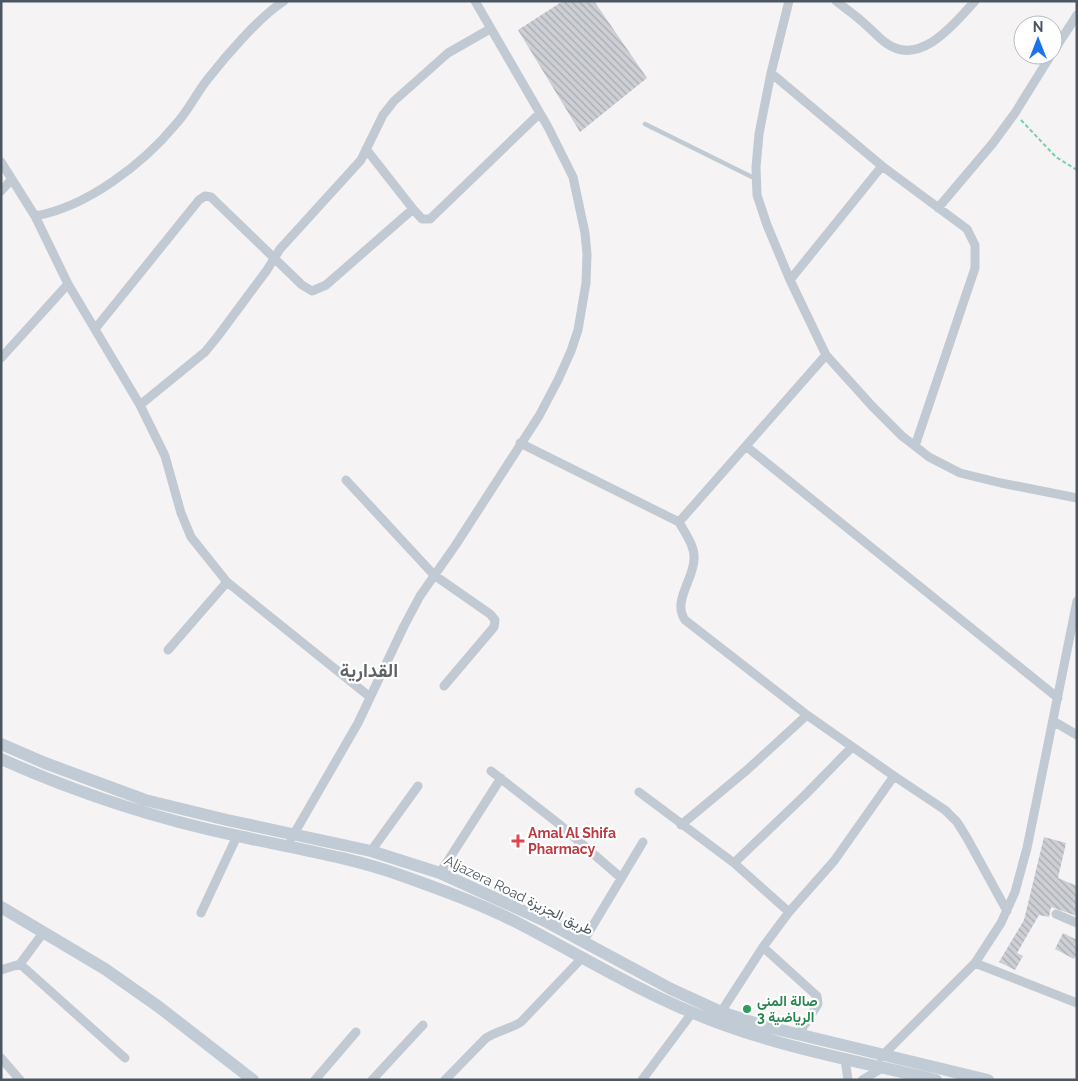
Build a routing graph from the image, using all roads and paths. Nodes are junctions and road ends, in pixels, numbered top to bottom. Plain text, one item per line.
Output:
1 (284, 1) edge
2 (475, 1) edge
3 (789, 1) edge
4 (836, 1) edge
5 (974, 1) edge
6 (1077, 15) edge
7 (490, 29) junction
8 (1063, 37) edge
9 (1045, 65) edge
10 (771, 73) junction
11 (1014, 113) junction
12 (540, 114) junction
13 (645, 124) dead end
14 (366, 149) junction
15 (1, 162) edge
16 (882, 166) junction
17 (1077, 170) edge
18 (12, 180) junction
19 (756, 180) junction
20 (1, 191) edge
21 (938, 208) junction
22 (413, 209) junction
23 (35, 216) junction
24 (274, 258) junction
25 (790, 280) junction
26 (68, 284) junction
27 (95, 329) junction
28 (826, 355) junction
29 (1, 358) edge
30 (140, 405) junction
31 (520, 443) junction
32 (915, 446) junction
33 (747, 447) junction
34 (346, 480) dead end
35 (1077, 498) edge
36 (679, 522) junction
37 (434, 575) junction
38 (227, 582) junction
39 (1077, 601) edge
40 (168, 650) dead end
41 (444, 686) dead end
42 (370, 697) junction
43 (1058, 698) junction
44 (807, 715) junction
45 (1053, 721) junction
46 (1077, 735) edge
47 (1, 744) edge
48 (852, 747) junction
49 (1, 759) edge
50 (491, 771) dead end
51 (894, 776) junction
52 (501, 778) junction
53 (418, 786) dead end
54 (640, 792) dead end
55 (681, 824) junction
56 (294, 834) junction
57 (237, 836) junction
58 (643, 842) dead end
59 (288, 846) junction
60 (370, 851) junction
61 (734, 863) junction
62 (440, 873) junction
63 (620, 877) junction
64 (1, 907) edge
65 (1007, 911) junction
66 (788, 912) junction
67 (202, 913) dead end
68 (1056, 914) dead end
69 (1077, 923) edge
70 (43, 933) junction
71 (583, 942) junction
72 (763, 947) junction
73 (582, 958) junction
74 (975, 963) junction
75 (20, 964) junction
76 (1, 970) edge
77 (1077, 1003) edge
78 (692, 1012) junction
79 (721, 1012) junction
80 (423, 1025) dead end
81 (356, 1032) dead end
82 (798, 1035) junction
83 (1, 1058) edge
84 (125, 1058) dead end
85 (846, 1059) junction
86 (880, 1062) junction
87 (20, 1080) edge
88 (253, 1080) edge
89 (315, 1080) edge
90 (372, 1080) edge
91 (445, 1080) edge
92 (642, 1080) edge
93 (848, 1080) edge
94 (862, 1080) edge
95 (936, 1080) edge
96 (988, 1080) edge

1 - 23 street
2 - 7 street
3 - 10 street
4 - 5 street
6 - 8 street
7 - 12 street
7 - 14 street
9 - 11 street
10 - 16 street
10 - 19 street
11 - 17 path
11 - 21 street
12 - 22 street
12 - 31 street
13 - 19 lane
14 - 22 street
14 - 24 street
15 - 18 street
16 - 21 street
16 - 25 street
18 - 20 street
18 - 23 street
19 - 25 street
21 - 32 street
22 - 24 street
23 - 26 street
24 - 27 street
24 - 30 street
25 - 28 street
26 - 27 street
26 - 29 street
27 - 30 street
28 - 32 street
28 - 33 street
30 - 38 street
31 - 36 street
31 - 37 street
32 - 35 street
33 - 36 street
33 - 43 street
34 - 37 street
36 - 44 street
37 - 41 street
37 - 42 street
38 - 40 street
38 - 42 street
39 - 43 street
42 - 56 street
43 - 45 street
44 - 48 street
44 - 55 street
45 - 46 street
45 - 65 street
47 - 56 main road, Aljazera Road طريق الجزيزة
48 - 51 street
48 - 61 street
49 - 57 main road, Aljazera Road طريق الجزيزة
50 - 52 street
51 - 65 street
51 - 66 street
52 - 62 street
52 - 63 street
53 - 60 street
54 - 55 street
55 - 61 street
56 - 59 street
56 - 60 main road, Aljazera Road طريق الجزيزة
57 - 59 main road, Aljazera Road طريق الجزيزة
57 - 67 street
58 - 63 street
59 - 73 main road, Aljazera Road طريق الجزيزة
60 - 62 main road, Aljazera Road طريق الجزيزة
61 - 66 street
62 - 71 main road, Aljazera Road طريق الجزيزة
63 - 71 street
64 - 70 main road
65 - 74 street
66 - 72 street
68 - 69 street
70 - 75 street
70 - 88 main road
71 - 79 main road, Aljazera Road طريق الجزيزة
72 - 79 street
72 - 82 street
73 - 78 main road, Aljazera Road طريق الجزيزة
73 - 91 street
74 - 77 street
74 - 86 street
75 - 76 street
75 - 84 street
78 - 85 main road, Aljazera Road طريق الجزيزة
78 - 92 street
79 - 82 main road, Aljazera Road طريق الجزيزة
80 - 90 street
81 - 89 street
82 - 86 main road, Aljazera Road طريق الجزيزة
83 - 87 street
85 - 86 main road, Aljazera Road طريق الجزيزة
85 - 93 street
86 - 94 street
86 - 95 main road, Aljazera Road طريق الجزيزة
86 - 96 main road, Aljazera Road طريق الجزيزة

